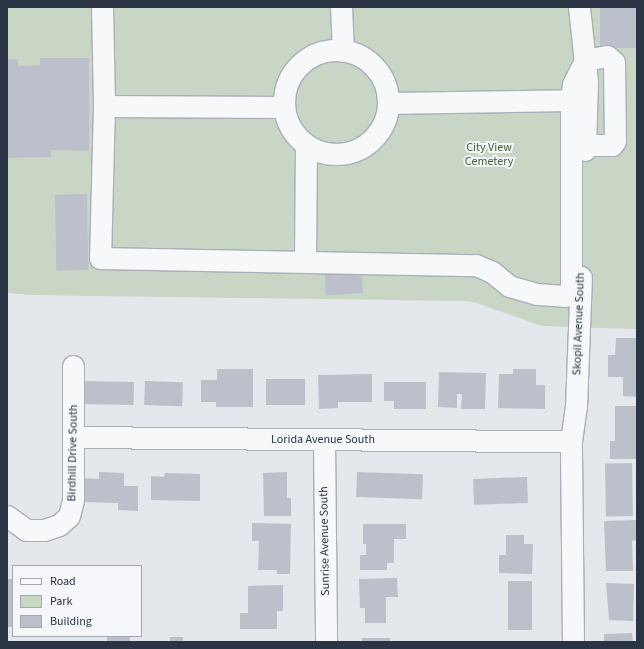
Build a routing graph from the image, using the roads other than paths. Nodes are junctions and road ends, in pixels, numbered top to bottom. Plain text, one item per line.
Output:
1 (102, 7) edge
2 (341, 7) edge
3 (578, 7) edge
4 (342, 51) junction
5 (585, 60) junction
6 (570, 100) junction
7 (388, 103) junction
8 (104, 106) junction
9 (284, 107) junction
10 (306, 145) junction
11 (585, 145) junction
12 (304, 260) junction
13 (73, 366) dead end
14 (74, 438) junction
15 (324, 440) junction
16 (572, 441) junction
17 (7, 516) edge
18 (326, 642) edge
19 (573, 642) edge

1 - 8 street
2 - 4 street
3 - 5 street, Skopil Avenue South
4 - 7 street
4 - 9 street
5 - 6 street
5 - 11 street, Skopil Avenue South
5 - 11 street
6 - 7 street
6 - 12 street
7 - 10 street
8 - 9 street
8 - 12 street
9 - 10 street
10 - 12 street
11 - 16 street, Skopil Avenue South
13 - 14 street, Birdhill Drive South
14 - 15 street, Lorida Avenue South
14 - 17 street, Birdhill Drive South
15 - 16 street, Lorida Avenue South
15 - 18 street, Sunrise Avenue South
16 - 19 street, Skopil Avenue South

